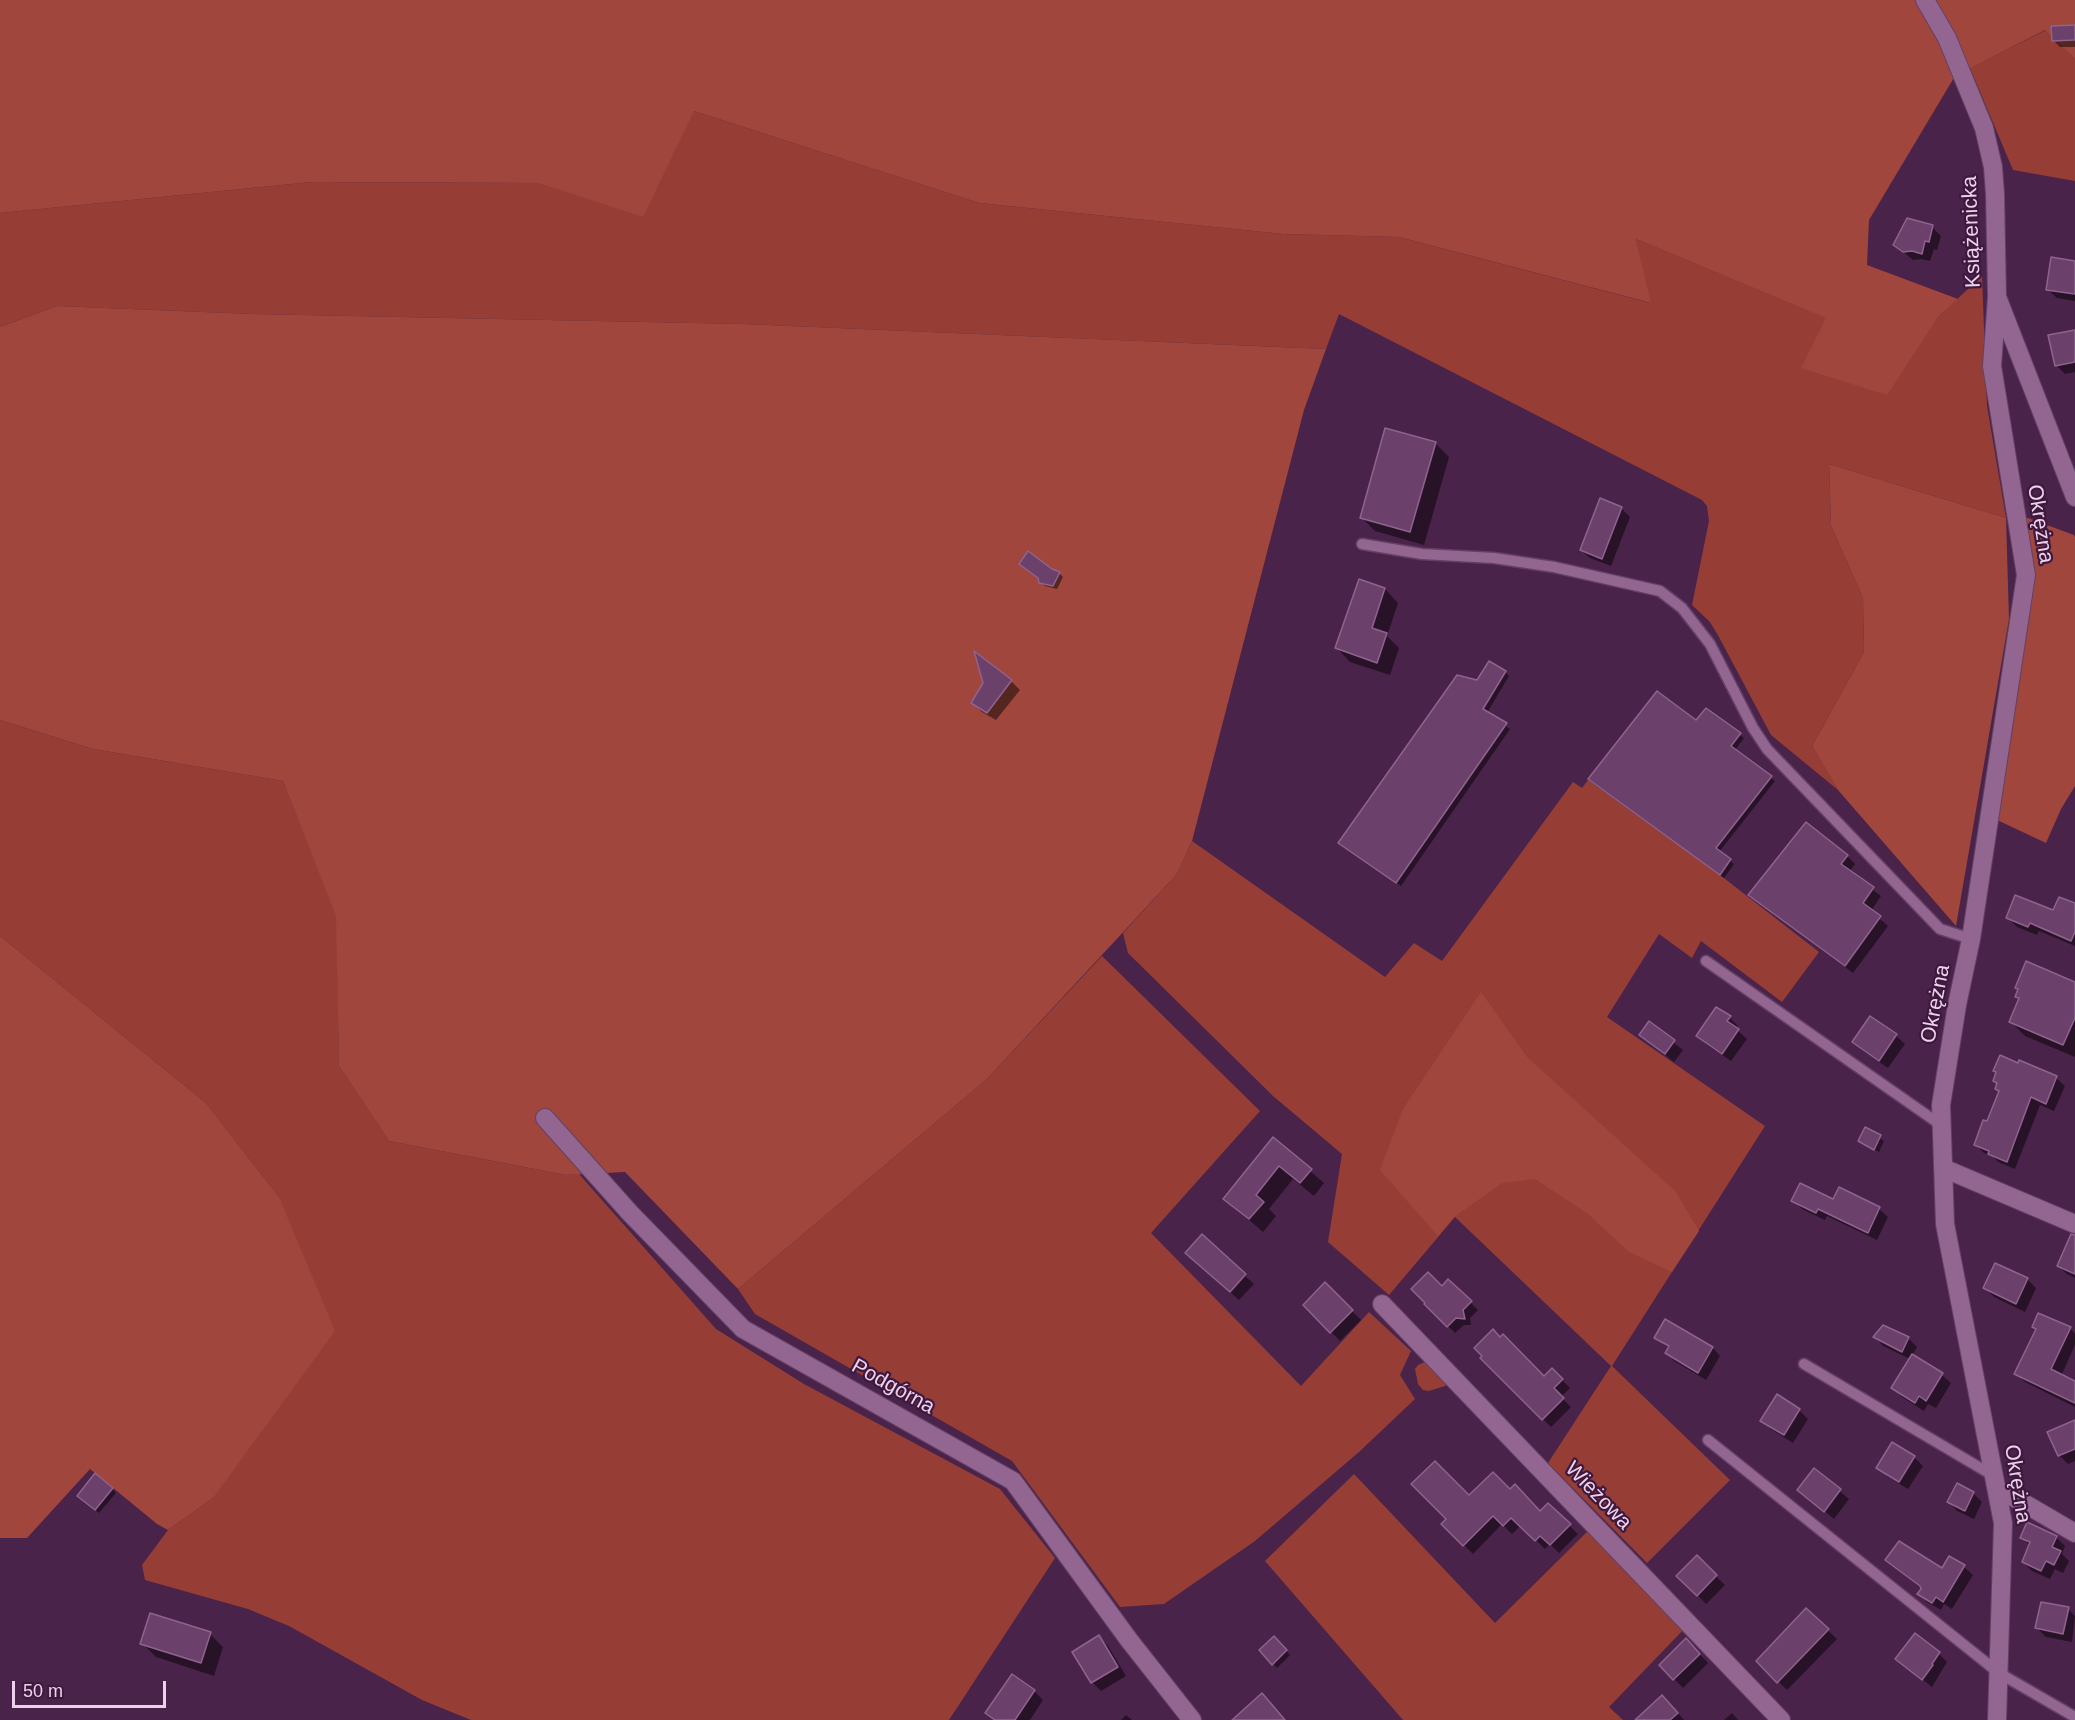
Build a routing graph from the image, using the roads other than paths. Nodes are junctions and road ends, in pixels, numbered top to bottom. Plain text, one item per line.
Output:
1 (1925, 0) edge
2 (1997, 297) junction
3 (1992, 348) junction
4 (2019, 353) junction
5 (2075, 497) edge
6 (1362, 544) dead end
7 (1971, 939) junction
8 (1706, 961) dead end
9 (545, 1118) dead end
10 (1941, 1125) junction
11 (1943, 1168) junction
12 (2075, 1224) edge
13 (1382, 1304) dead end
14 (1804, 1364) dead end
15 (1708, 1440) dead end
16 (1996, 1483) junction
17 (2075, 1533) edge
18 (1999, 1673) junction
19 (2075, 1717) edge
20 (1192, 1720) edge
21 (1781, 1720) edge
22 (1997, 1720) edge

1 - 2 street, Książenicka
2 - 3 street, Okrężna
2 - 4 street, Książenicka
3 - 4 street
3 - 7 street, Okrężna
4 - 5 street, Książenicka
6 - 7 lane
7 - 10 street, Okrężna
8 - 10 lane
9 - 20 street, Podgórna
10 - 11 street, Okrężna
11 - 12 street
11 - 16 street, Okrężna
13 - 21 street, Wieżowa
14 - 16 lane
15 - 18 lane
16 - 17 street
16 - 18 street, Okrężna
18 - 19 lane
18 - 22 street, Okrężna

